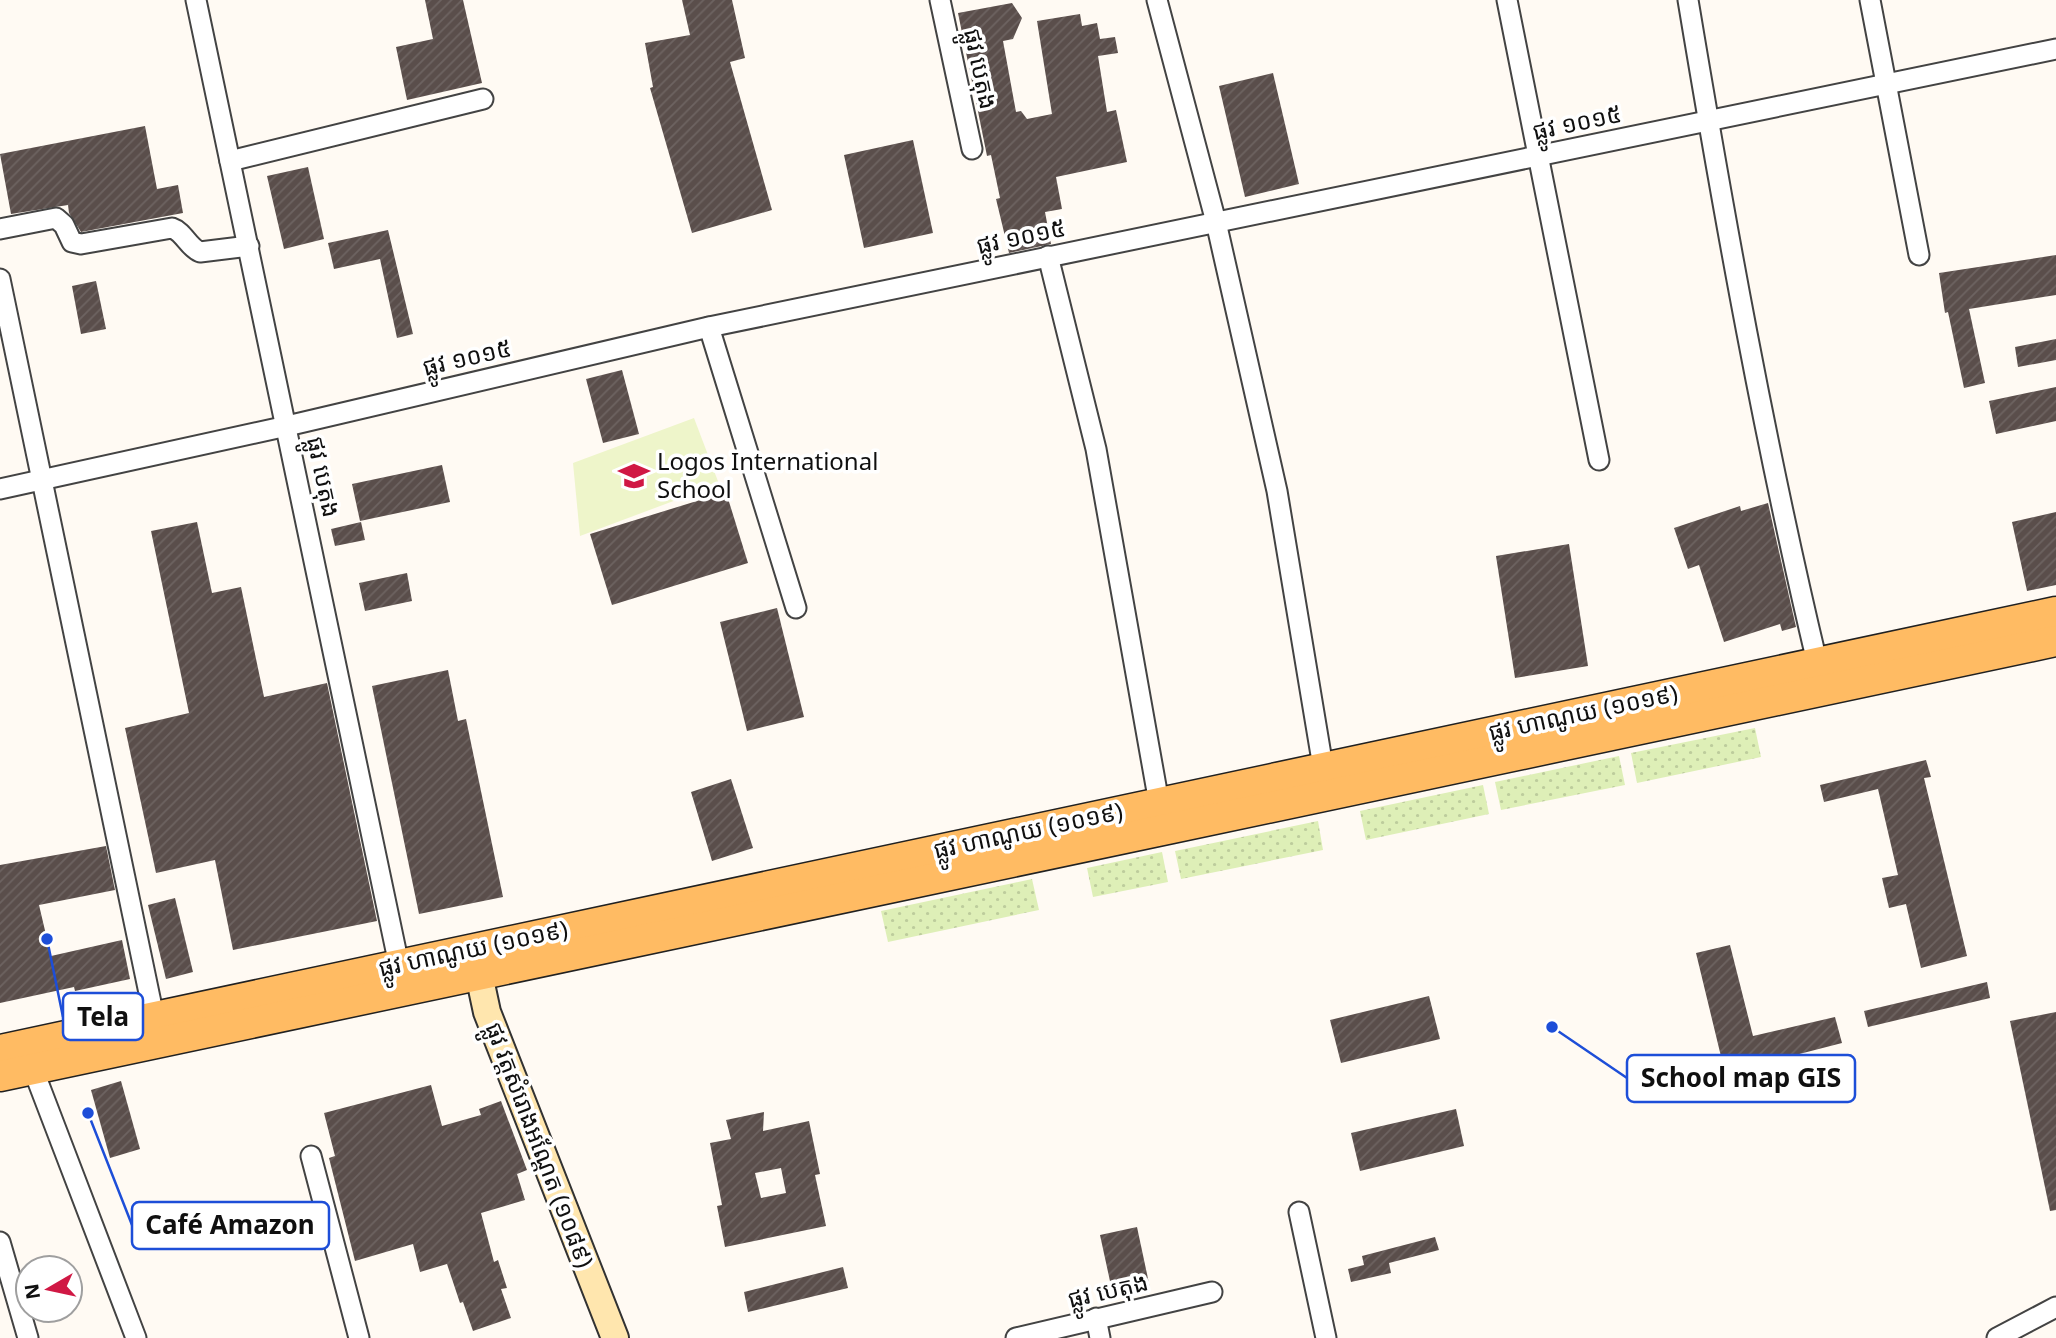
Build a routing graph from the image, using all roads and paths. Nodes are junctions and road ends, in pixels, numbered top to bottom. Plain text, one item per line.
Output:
1 (196, 0) edge
2 (940, 0) edge
3 (1157, 0) edge
4 (1507, 0) edge
5 (1688, 0) edge
6 (1870, 0) edge
7 (2056, 49) edge
8 (1886, 84) junction
9 (483, 99) dead end
10 (1708, 121) junction
11 (972, 149) dead end
12 (1538, 155) junction
13 (230, 161) junction
14 (1216, 222) junction
15 (0, 229) edge
16 (249, 246) junction
17 (1919, 255) dead end
18 (1048, 256) junction
19 (0, 279) edge
20 (709, 327) junction
21 (287, 426) junction
22 (1599, 460) dead end
23 (42, 480) junction
24 (0, 489) edge
25 (796, 608) dead end
26 (2056, 612) edge
27 (2056, 641) edge
28 (1817, 663) junction
29 (1328, 780) junction
30 (1159, 803) junction
31 (476, 962) junction
32 (399, 965) junction
33 (154, 1017) junction
34 (0, 1050) edge
35 (33, 1069) junction
36 (0, 1076) edge
37 (312, 1156) dead end
38 (1299, 1212) dead end
39 (0, 1242) edge
40 (1212, 1292) dead end
41 (2056, 1307) edge
42 (1096, 1318) junction
43 (28, 1338) edge
44 (136, 1338) edge
45 (359, 1338) edge
46 (615, 1338) edge
47 (1016, 1338) edge
48 (1100, 1338) edge
49 (1326, 1338) edge
50 (1997, 1338) edge

1 - 13 street, ផ្លូវ បេតុង
2 - 11 street, ផ្លូវ បេតុង
3 - 14 street
4 - 12 street
5 - 10 street
6 - 8 street
7 - 8 street, ផ្លូវ ១០១៥
8 - 10 street, ផ្លូវ ១០១៥
8 - 17 street
9 - 13 street
10 - 12 street, ផ្លូវ ១០១៥
10 - 28 street
12 - 14 street, ផ្លូវ ១០១៥
12 - 22 street
13 - 16 street, ផ្លូវ បេតុង
14 - 18 street, ផ្លូវ ១០១៥
14 - 29 street
15 - 16 street
16 - 21 street, ផ្លូវ បេតុង
18 - 20 street, ផ្លូវ ១០១៥
18 - 30 street
19 - 23 street
20 - 21 street, ផ្លូវ ១០១៥
20 - 25 street
21 - 23 street, ផ្លូវ ១០១៥
21 - 32 street, ផ្លូវ បេតុង
23 - 24 street, ផ្លូវ ១០១៥
23 - 33 street
26 - 28 main road, ផ្លូវ ហាណូយ (១០១៩)
27 - 29 main road, ផ្លូវ ហាណូយ (១០១៩)
28 - 29 main road, ផ្លូវ ហាណូយ (១០១៩)
29 - 30 main road, ផ្លូវ ហាណូយ (១០១៩)
29 - 31 main road, ផ្លូវ ហាណូយ (១០១៩)
30 - 31 main road, ផ្លូវ ហាណូយ (១០១៩)
31 - 32 main road, ផ្លូវ ហាណូយ (១០១៩)
31 - 35 main road, ផ្លូវ ហាណូយ (១០១៩)
31 - 46 main road, ផ្លូវ វត្តសំរោងអណ្ដែត (១០៨៩)
32 - 33 main road, ផ្លូវ ហាណូយ (១០១៩)
33 - 34 main road, ផ្លូវ ហាណូយ (១០១៩)
35 - 36 main road, ផ្លូវ ហាណូយ (១០១៩)
35 - 44 street
37 - 45 street
38 - 49 street
39 - 43 street
40 - 42 street, ផ្លូវ បេតុង
41 - 50 street
42 - 47 street, ផ្លូវ បេតុង
42 - 48 street

